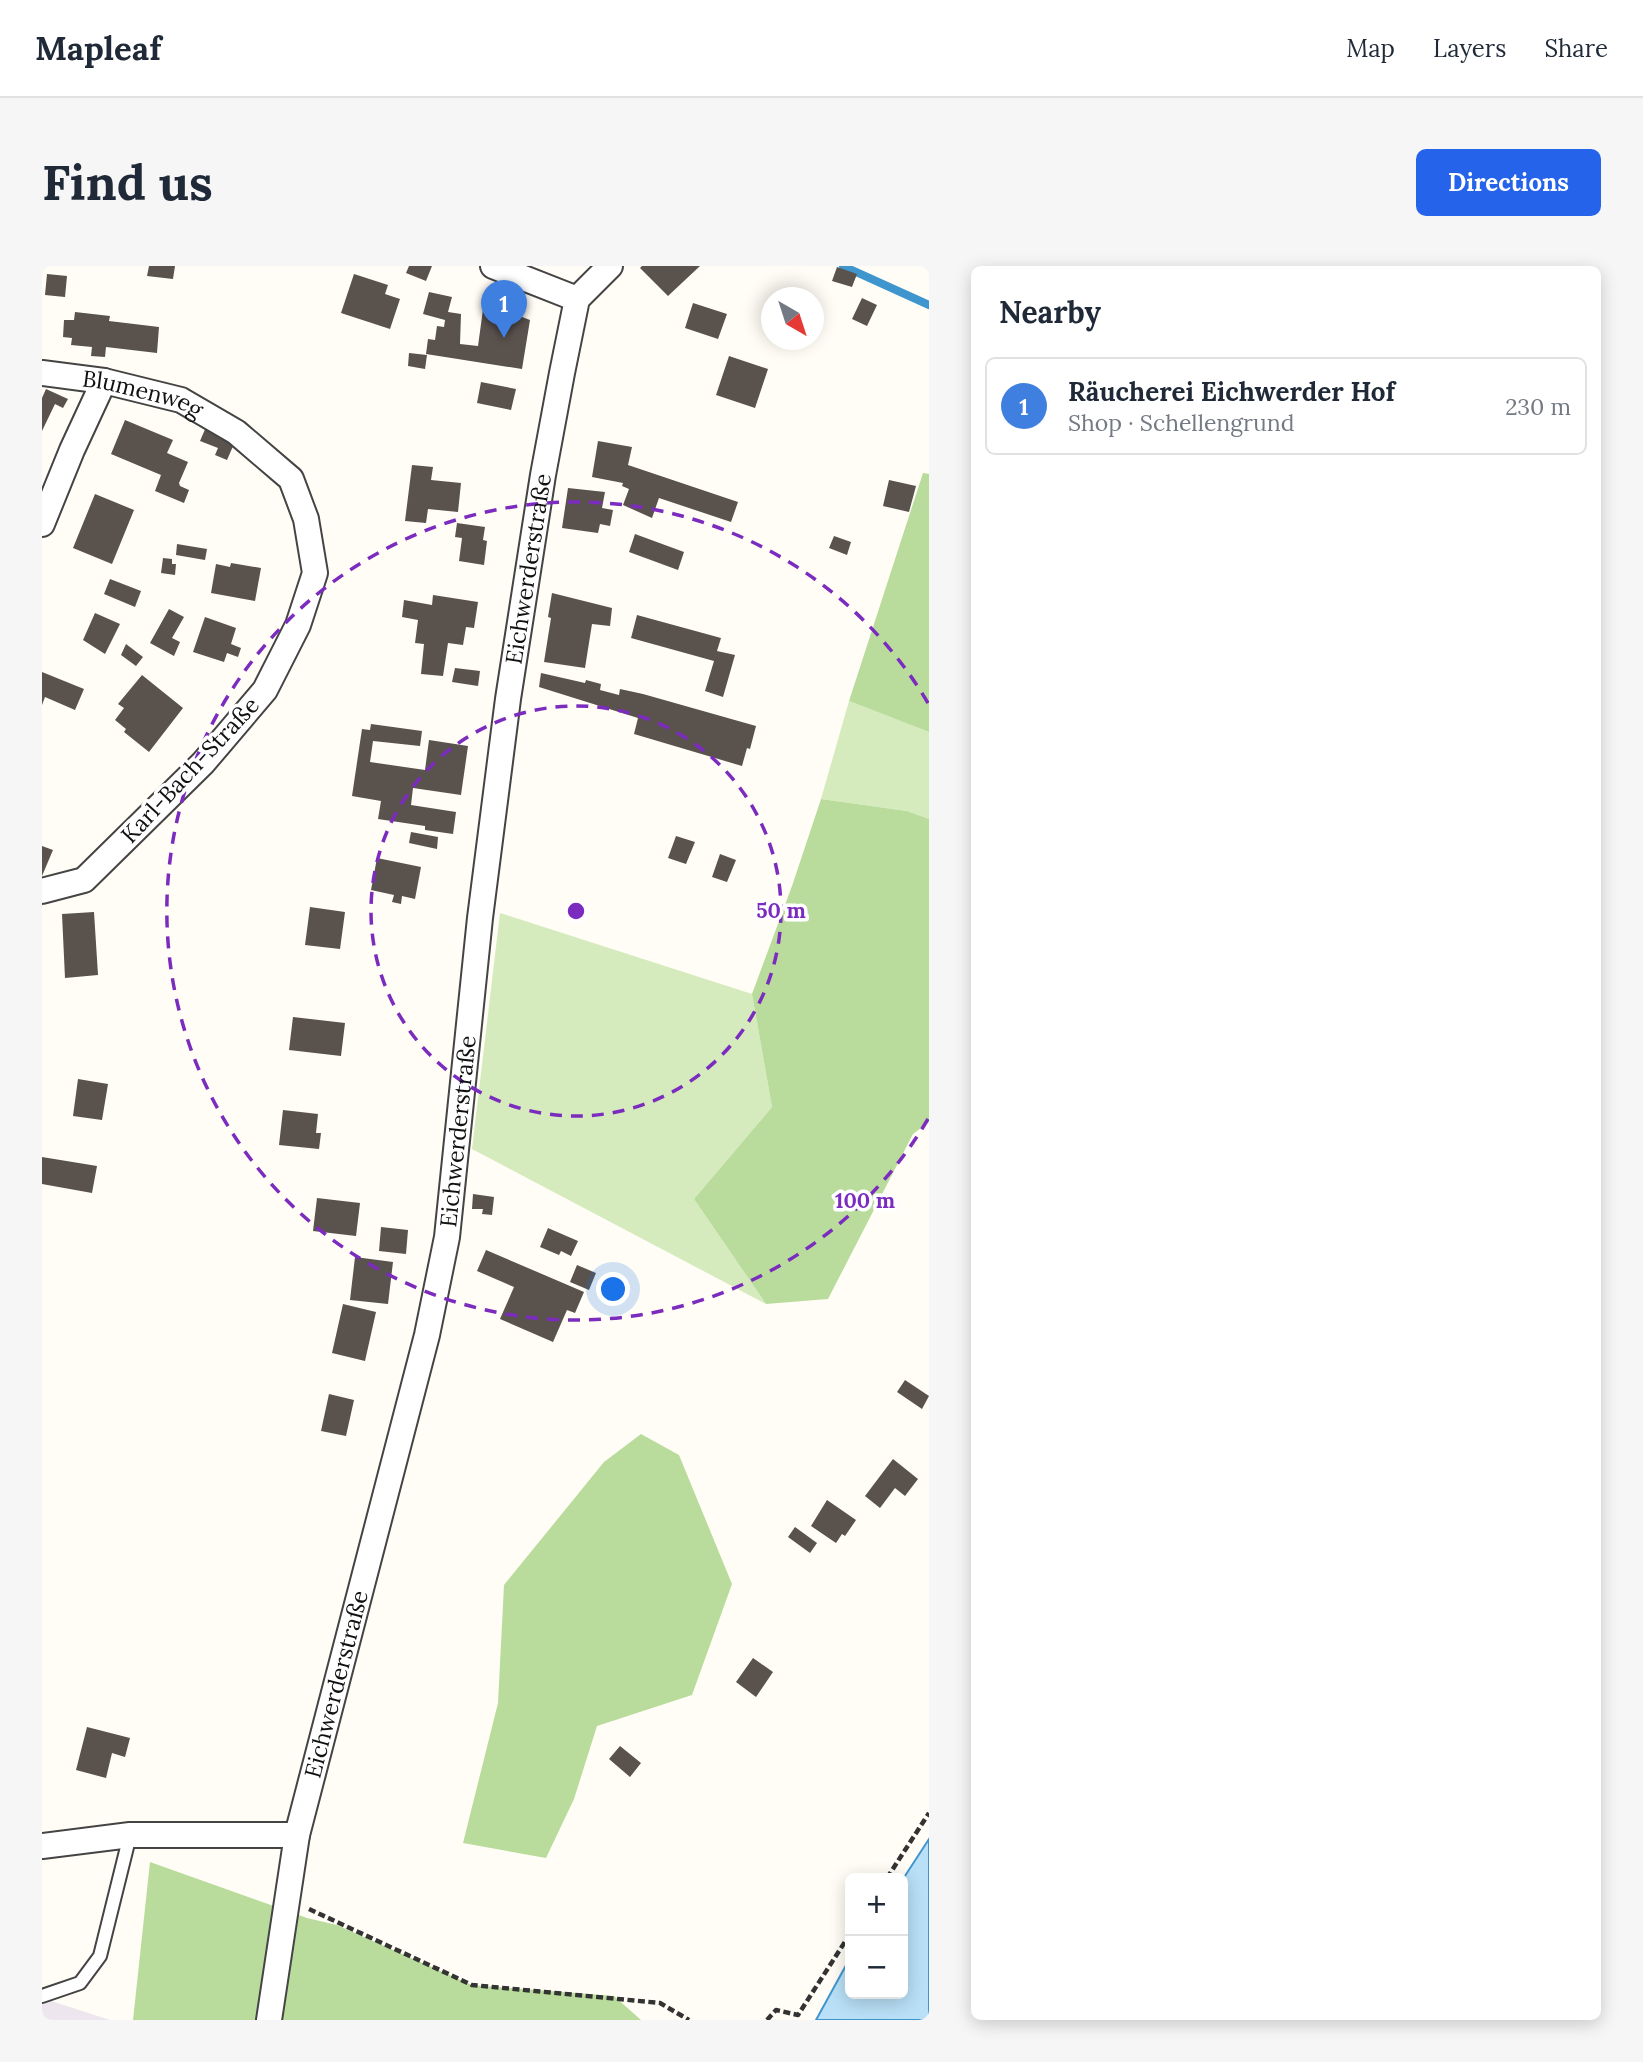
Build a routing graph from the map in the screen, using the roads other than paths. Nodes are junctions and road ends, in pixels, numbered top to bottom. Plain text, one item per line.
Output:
1 (493, 266) edge
2 (610, 266) edge
3 (577, 299) junction
4 (42, 373) edge
5 (104, 381) junction
6 (236, 432) joint
7 (42, 524) edge
8 (42, 891) edge
9 (130, 1835) junction
10 (297, 1835) junction
11 (42, 1846) edge
12 (42, 1996) edge
13 (270, 2010) edge

1 - 3 street
2 - 3 street
3 - 10 street, Eichwerderstraße
4 - 5 street, Blumenweg
5 - 6 street, Blumenweg
5 - 7 street
6 - 8 street, Karl-Bach-Straße
9 - 10 street
9 - 11 street
9 - 12 lane
10 - 13 street, Eichwerderstraße

